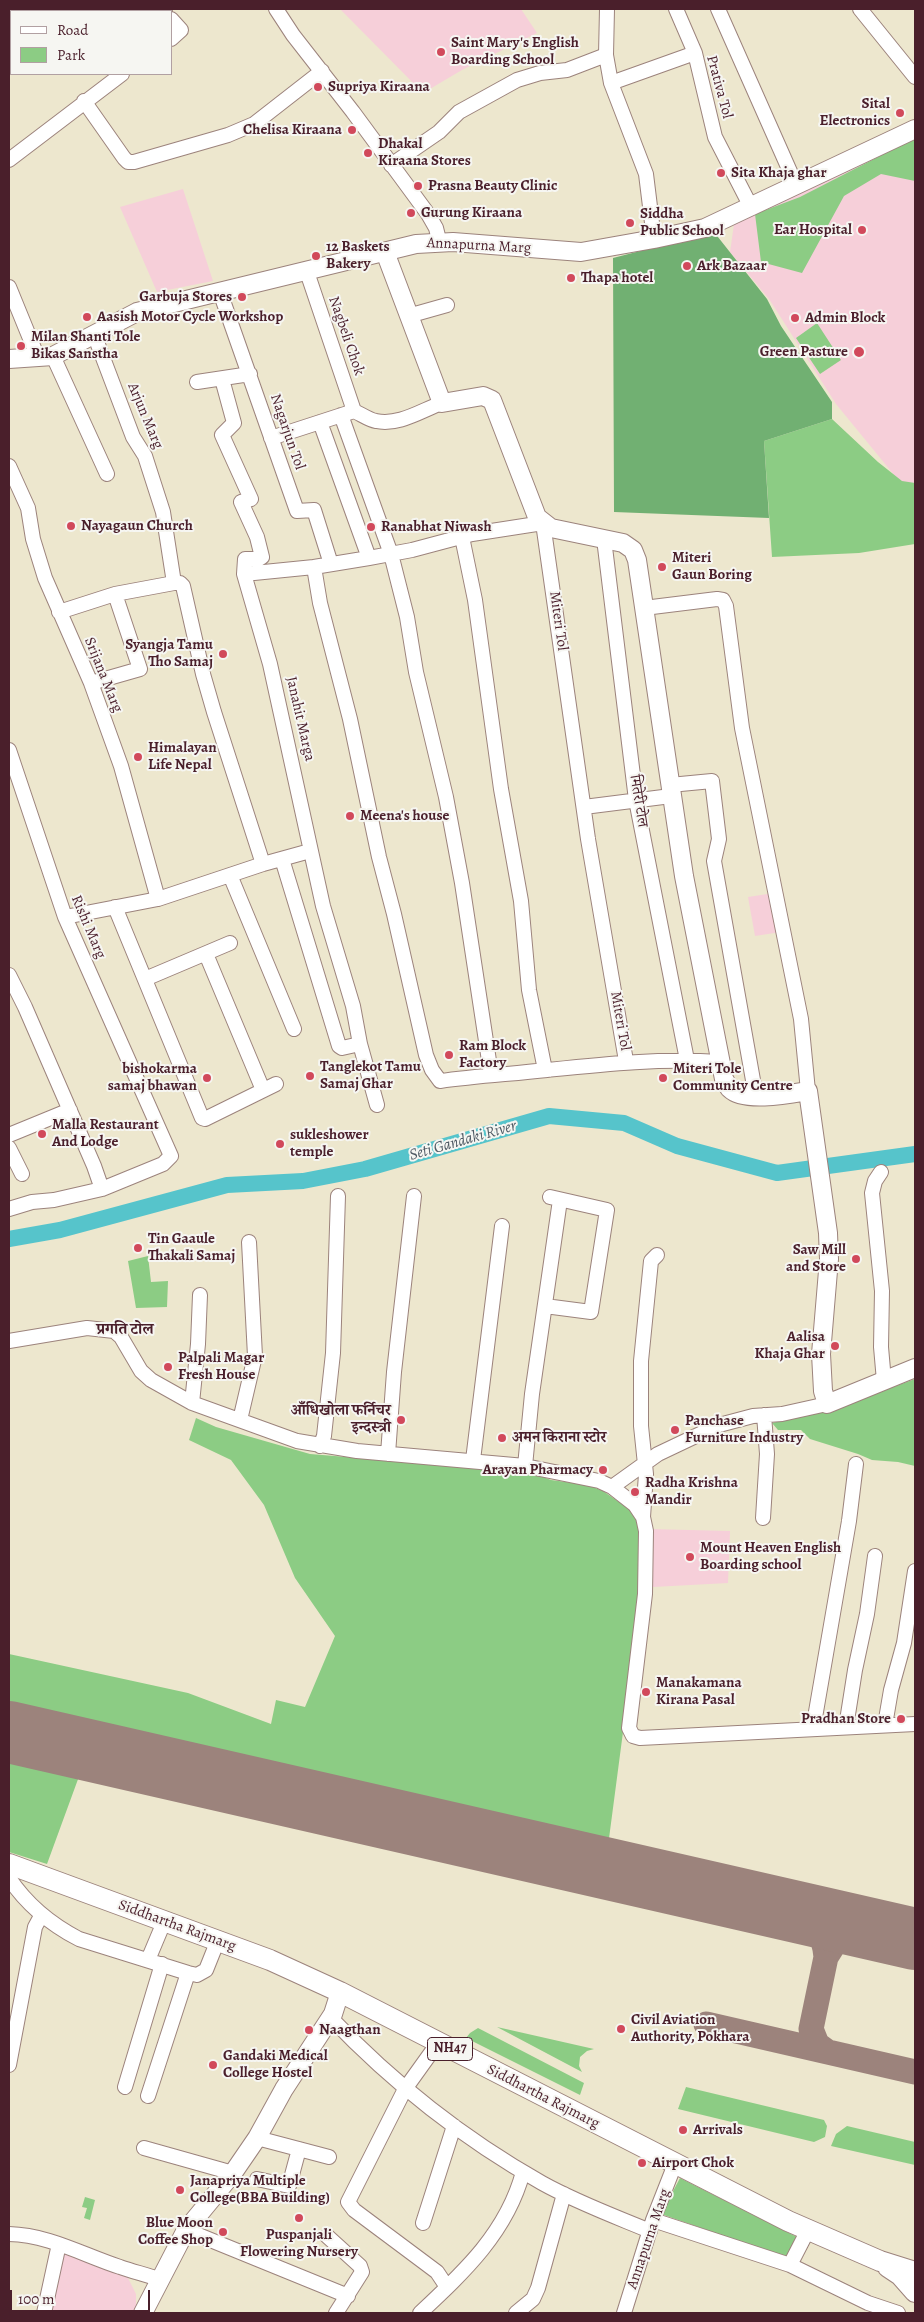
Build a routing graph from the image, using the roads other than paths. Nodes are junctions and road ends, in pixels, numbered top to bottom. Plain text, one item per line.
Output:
1 (276, 9) edge
2 (607, 9) edge
3 (676, 9) edge
4 (718, 9) edge
5 (860, 9) edge
6 (172, 20) edge
7 (175, 36) edge
8 (695, 53) junction
9 (606, 55) junction
10 (322, 71) junction
11 (121, 75) edge
12 (915, 77) edge
13 (611, 83) junction
14 (84, 101) junction
15 (915, 130) edge
16 (10, 155) edge
17 (391, 165) junction
18 (796, 185) junction
19 (751, 207) junction
20 (654, 239) junction
21 (434, 242) junction
22 (385, 252) junction
23 (307, 272) junction
24 (9, 287) edge
25 (220, 292) junction
26 (447, 305) dead end
27 (408, 316) junction
28 (94, 334) junction
29 (46, 357) junction
30 (9, 359) edge
31 (250, 374) junction
32 (222, 379) junction
33 (197, 382) dead end
34 (442, 403) junction
35 (348, 413) junction
36 (320, 422) junction
37 (271, 438) junction
38 (9, 466) edge
39 (107, 474) dead end
40 (543, 524) junction
41 (462, 537) junction
42 (604, 539) junction
43 (391, 554) junction
44 (369, 558) junction
45 (331, 564) junction
46 (314, 567) junction
47 (244, 574) junction
48 (174, 583) junction
49 (115, 594) junction
50 (644, 608) junction
51 (58, 612) junction
52 (91, 683) junction
53 (9, 750) edge
54 (671, 790) junction
55 (636, 800) junction
56 (584, 807) junction
57 (310, 852) junction
58 (282, 859) junction
59 (263, 864) junction
60 (230, 875) junction
61 (158, 899) junction
62 (115, 907) junction
63 (65, 917) junction
64 (230, 943) dead end
65 (206, 954) junction
66 (9, 974) edge
67 (145, 979) junction
68 (294, 1029) dead end
69 (360, 1044) junction
70 (686, 1060) junction
71 (626, 1061) junction
72 (719, 1062) junction
73 (545, 1070) junction
74 (491, 1074) junction
75 (276, 1084) dead end
76 (263, 1090) junction
77 (808, 1091) junction
78 (756, 1097) junction
79 (377, 1105) dead end
80 (70, 1110) junction
81 (9, 1135) edge
82 (9, 1148) edge
83 (882, 1172) dead end
84 (22, 1174) dead end
85 (102, 1190) junction
86 (338, 1196) dead end
87 (414, 1196) dead end
88 (9, 1209) edge
89 (502, 1226) dead end
90 (249, 1242) dead end
91 (657, 1255) dead end
92 (200, 1295) dead end
93 (545, 1306) junction
94 (9, 1341) edge
95 (915, 1368) edge
96 (884, 1381) junction
97 (192, 1403) junction
98 (826, 1404) junction
99 (764, 1415) junction
100 (240, 1420) junction
101 (320, 1446) junction
102 (388, 1454) junction
103 (472, 1460) junction
104 (646, 1461) junction
105 (856, 1464) dead end
106 (524, 1466) junction
107 (612, 1487) junction
108 (643, 1517) junction
109 (763, 1518) dead end
110 (876, 1556) dead end
111 (915, 1572) edge
112 (915, 1724) edge
113 (885, 1725) junction
114 (846, 1726) junction
115 (813, 1729) junction
116 (9, 1864) edge
117 (9, 1878) edge
118 (41, 1916) junction
119 (164, 1922) junction
120 (218, 1940) junction
121 (148, 1960) junction
122 (162, 1964) junction
123 (188, 1973) junction
124 (340, 1992) junction
125 (330, 2017) junction
126 (438, 2043) junction
127 (9, 2065) edge
128 (125, 2087) dead end
129 (405, 2089) junction
130 (148, 2096) dead end
131 (454, 2126) junction
132 (257, 2138) junction
133 (144, 2148) dead end
134 (299, 2149) junction
135 (329, 2157) dead end
136 (675, 2164) junction
137 (523, 2172) junction
138 (233, 2173) junction
139 (257, 2179) dead end
140 (564, 2194) junction
141 (423, 2222) dead end
142 (651, 2225) junction
143 (186, 2230) junction
144 (808, 2230) junction
145 (9, 2234) edge
146 (327, 2236) dead end
147 (59, 2244) junction
148 (880, 2261) junction
149 (790, 2265) junction
150 (915, 2272) edge
151 (161, 2280) junction
152 (448, 2287) junction
153 (915, 2292) edge
154 (348, 2296) junction
155 (425, 2312) edge
156 (44, 2313) edge
157 (143, 2313) edge
158 (336, 2313) edge
159 (516, 2313) edge
160 (624, 2313) edge
161 (896, 2313) edge

1 - 10 street
2 - 9 street
3 - 8 street
4 - 18 street
5 - 12 street
6 - 7 street
8 - 13 street, Prativa Tol
8 - 19 street, Prativa Tol
9 - 13 street
9 - 17 street
10 - 14 street
10 - 17 street
11 - 14 street
13 - 20 street
14 - 16 street
15 - 18 main road, Annapurna Marg
17 - 21 street
18 - 19 main road, Annapurna Marg
19 - 20 main road, Annapurna Marg
20 - 21 main road, Annapurna Marg
21 - 22 main road, Annapurna Marg
22 - 23 main road, Annapurna Marg
22 - 27 main road
23 - 25 main road, Annapurna Marg
23 - 35 street, Nagbeli Chok
24 - 29 street
25 - 28 main road, Annapurna Marg
25 - 31 street, Nagarjun Tol
26 - 27 street
27 - 34 main road
28 - 29 main road, Annapurna Marg
28 - 48 street, Arjun Marg
29 - 30 main road, Annapurna Marg
29 - 39 street
31 - 32 street
31 - 37 street, Nagarjun Tol
32 - 33 street
32 - 47 street
34 - 35 street
34 - 40 main road, Miteri Tol
35 - 36 street
35 - 43 street, Nagbeli Chok
36 - 37 street
36 - 44 street
37 - 45 street, Nagarjun Tol
38 - 51 street, Srijana Marg
40 - 41 street
40 - 42 main road
40 - 56 street, Miteri Tol
41 - 43 street
41 - 73 street
42 - 50 main road
42 - 55 street, मितेरी टोल
43 - 44 street
43 - 74 street, Nagbeli Chok
44 - 45 street
45 - 46 street
46 - 47 street
46 - 74 street
47 - 57 street, Janahit Marga
48 - 49 street
48 - 59 street
49 - 51 street
49 - 52 street
50 - 54 main road
50 - 77 street
51 - 52 street, Srijana Marg
52 - 61 street, Srijana Marg
53 - 63 street, Rishi Marg
54 - 55 street
54 - 72 main road
54 - 78 street
55 - 56 street
55 - 70 street, मितेरी टोल
56 - 71 street, Miteri Tol
57 - 58 street
57 - 69 street, Janahit Marga
58 - 59 street
58 - 69 street
59 - 60 street
60 - 61 street
60 - 68 street
61 - 62 street
62 - 63 street
62 - 67 street
63 - 85 street, Rishi Marg
64 - 65 street
65 - 67 street
65 - 76 street
66 - 80 street
67 - 76 street
69 - 79 street, Janahit Marga
70 - 71 street
70 - 72 street
71 - 73 street
72 - 78 main road
73 - 74 street
75 - 76 street
77 - 78 main road
77 - 98 main road
80 - 81 street
80 - 85 street
82 - 84 street
83 - 96 street
85 - 88 street
86 - 101 street
87 - 102 street
89 - 103 street
90 - 100 street
91 - 104 street
92 - 97 street
93 - 93 street
93 - 106 street
94 - 97 street
95 - 96 main road
96 - 98 main road
97 - 100 street
98 - 99 street
99 - 104 street
99 - 109 street
100 - 101 street
101 - 102 street
102 - 103 street
103 - 106 street
104 - 107 street
104 - 108 street
105 - 115 street
106 - 107 street
107 - 108 street
108 - 115 street
110 - 114 street
111 - 113 street
112 - 113 street
113 - 114 street
114 - 115 street
116 - 119 highway, Siddhartha Rajmarg / NH47
117 - 118 street
118 - 121 street
118 - 127 street
119 - 120 highway, Siddhartha Rajmarg / NH47
119 - 121 street
120 - 123 street
120 - 124 highway, Siddhartha Rajmarg / NH47
121 - 122 street
122 - 123 street
122 - 128 street
123 - 130 street
124 - 125 main road
124 - 126 highway, Siddhartha Rajmarg / NH47
125 - 129 street
125 - 132 main road
126 - 129 street
126 - 136 highway, Siddhartha Rajmarg / NH47
129 - 131 street
129 - 152 street
131 - 137 street
131 - 141 street
132 - 134 street
132 - 138 main road
133 - 138 street
134 - 135 street
134 - 139 street
136 - 142 street, Annapurna Marg
136 - 144 highway, Siddhartha Rajmarg / NH47
137 - 140 street
137 - 152 street
138 - 143 main road
140 - 142 street
140 - 159 street
142 - 149 street
142 - 160 street, Annapurna Marg
143 - 151 main road
143 - 154 street
144 - 148 highway, Siddhartha Rajmarg / NH47
144 - 149 street
145 - 147 street
146 - 154 street
147 - 151 street
147 - 156 street
148 - 150 highway, NH47
148 - 153 highway, NH47
149 - 161 street
151 - 157 main road
152 - 155 street
154 - 158 street

